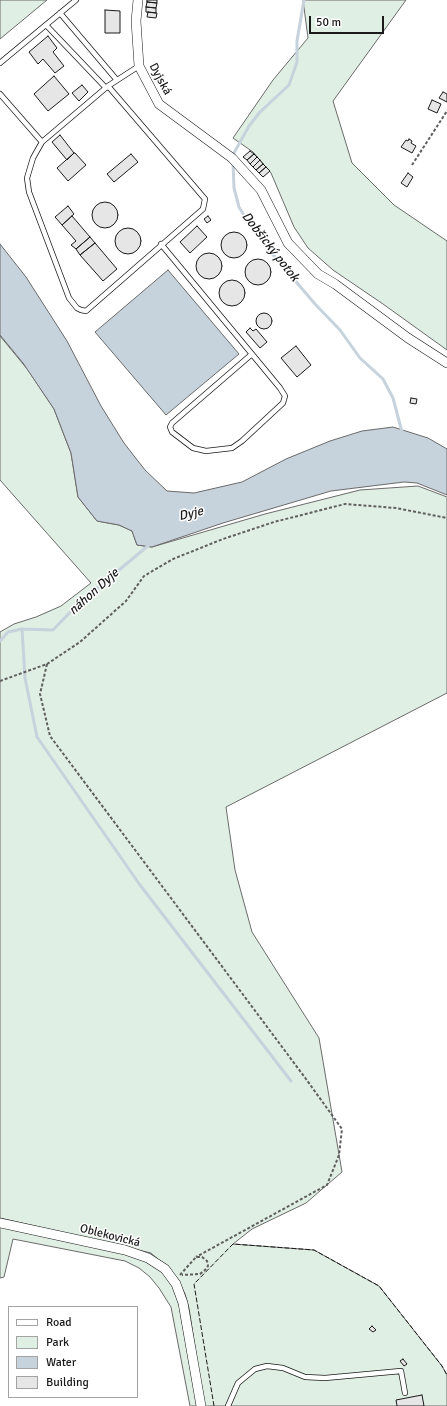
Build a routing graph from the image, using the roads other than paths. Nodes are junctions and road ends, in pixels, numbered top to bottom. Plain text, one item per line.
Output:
1 (76, 0) edge
2 (138, 0) edge
3 (60, 13) junction
4 (46, 25) junction
5 (0, 63) edge
6 (139, 66) junction
7 (116, 80) junction
8 (107, 87) junction
9 (0, 94) edge
10 (42, 142) junction
11 (161, 244) junction
12 (252, 354) junction
13 (447, 363) edge
14 (0, 1223) edge
15 (405, 1393) dead end
16 (201, 1406) edge
17 (228, 1406) edge

1 - 3 lane
2 - 6 street, Dyjská
3 - 4 lane
3 - 7 lane
4 - 5 lane
4 - 8 lane
6 - 7 lane
6 - 13 street, Dyjská
7 - 8 lane
8 - 10 lane
8 - 11 lane
9 - 10 lane
10 - 11 lane
11 - 12 lane
12 - 12 lane
14 - 16 street, Oblekovická
15 - 17 lane

